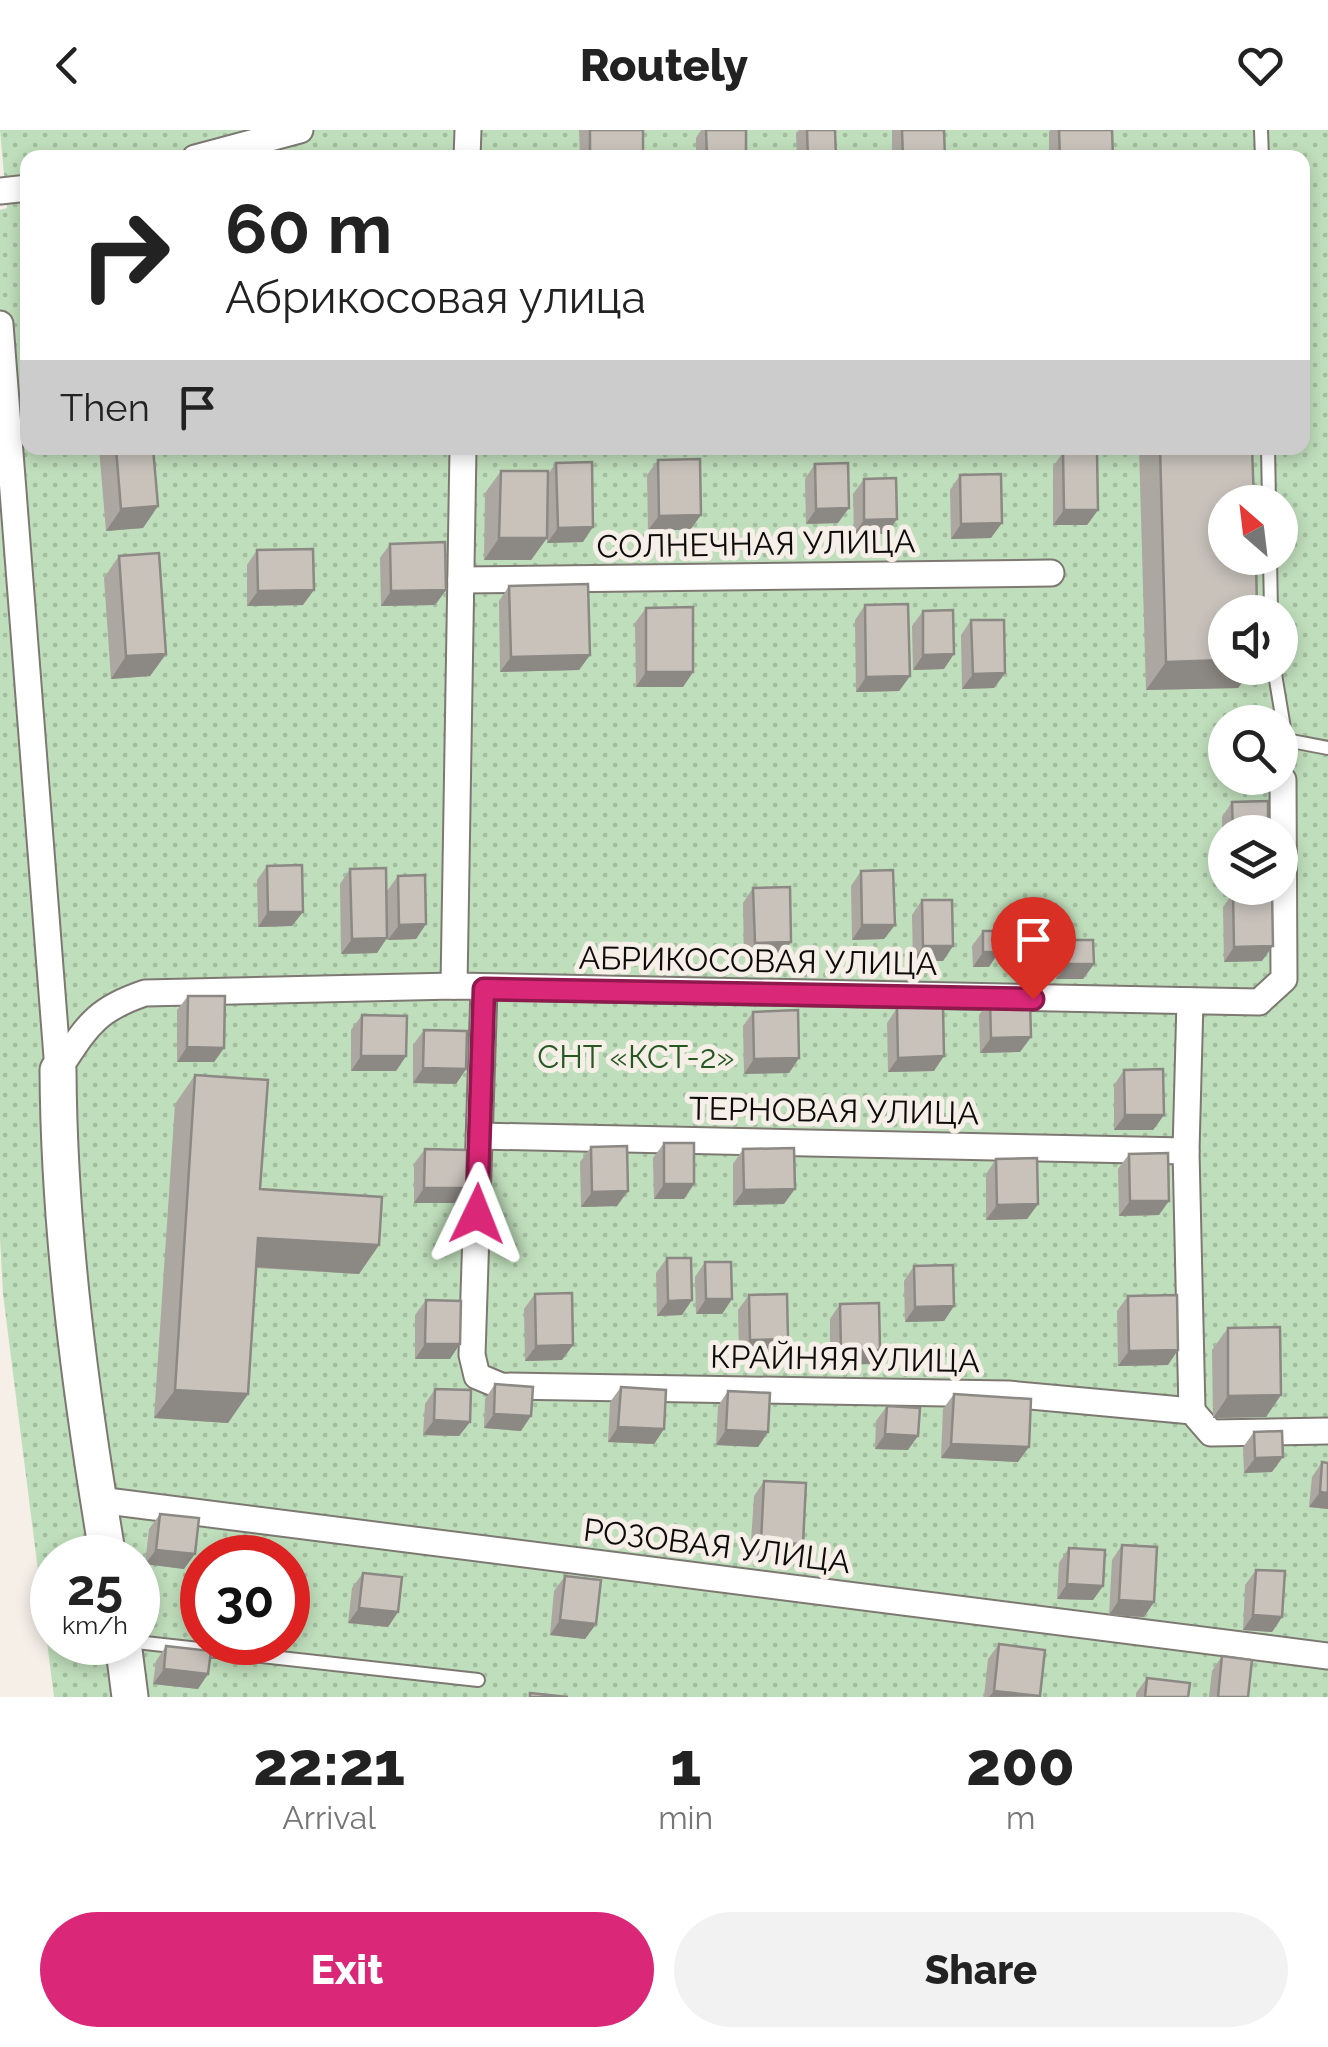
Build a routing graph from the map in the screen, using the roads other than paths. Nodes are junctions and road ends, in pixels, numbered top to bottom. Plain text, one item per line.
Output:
1 (300, 130) edge
2 (225, 150) edge
3 (0, 324) edge
4 (463, 455) edge
5 (1268, 455) edge
6 (1269, 485) edge
7 (1051, 574) dead end
8 (461, 580) junction
9 (1277, 685) edge
10 (1328, 748) edge
11 (1283, 795) edge
12 (454, 986) junction
13 (484, 989) junction
14 (1190, 1001) junction
15 (58, 1070) junction
16 (480, 1136) junction
17 (1186, 1151) junction
18 (1192, 1411) junction
19 (1328, 1431) edge
20 (98, 1500) junction
21 (104, 1535) edge
22 (160, 1645) edge
23 (1328, 1656) edge
24 (126, 1665) edge
25 (478, 1680) dead end
26 (130, 1697) edge

1 - 2 street
3 - 15 street
4 - 8 street
5 - 6 lane
7 - 8 street, СОЛНЕЧНАЯ УЛИЦА
8 - 12 street
9 - 10 lane
11 - 14 street, АБРИКОСОВАЯ УЛИЦА
12 - 13 street, АБРИКОСОВАЯ УЛИЦА
12 - 15 street, АБРИКОСОВАЯ УЛИЦА
13 - 14 street, АБРИКОСОВАЯ УЛИЦА
13 - 16 street
14 - 17 street
15 - 20 street
16 - 17 street, ТЕРНОВАЯ УЛИЦА
16 - 18 street, КРАЙНЯЯ УЛИЦА
17 - 18 street
18 - 19 street, КРАЙНЯЯ УЛИЦА
20 - 21 street
20 - 23 street, РОЗОВАЯ УЛИЦА
22 - 25 lane
24 - 26 street

